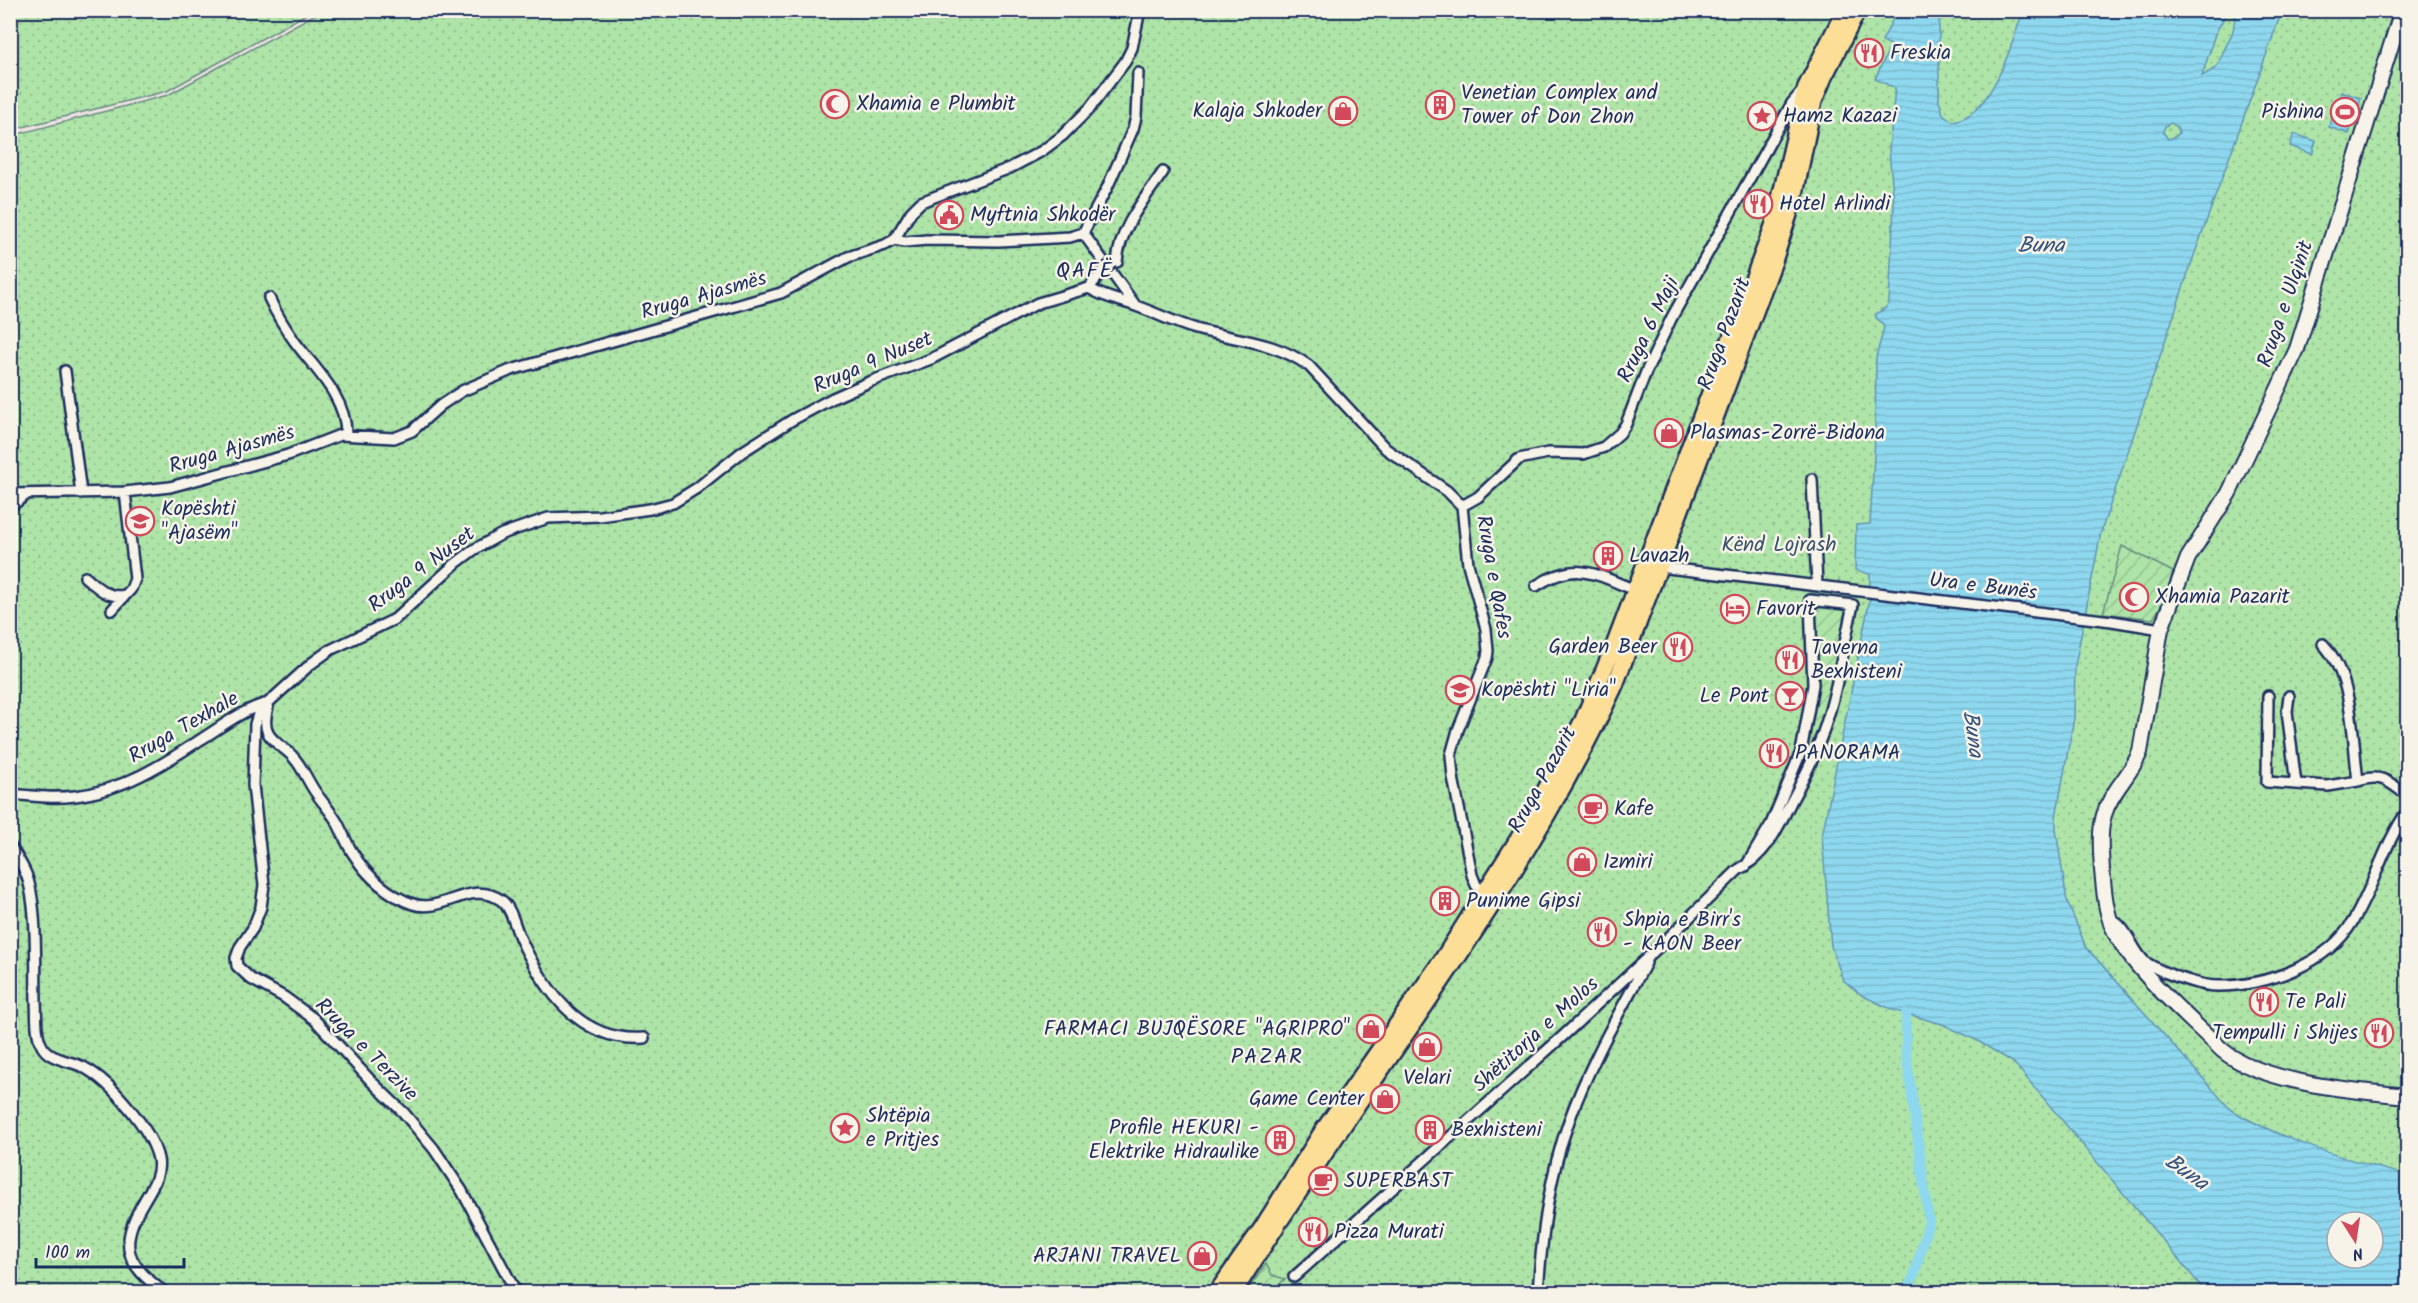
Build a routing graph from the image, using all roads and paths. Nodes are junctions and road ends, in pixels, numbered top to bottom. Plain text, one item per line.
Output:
1 (1140, 10) edge
2 (1845, 10) edge
3 (1858, 10) edge
4 (2402, 10) edge
5 (1138, 74) dead end
6 (1806, 87) junction
7 (1163, 172) dead end
8 (1083, 233) junction
9 (894, 240) junction
10 (1089, 288) junction
11 (269, 298) dead end
12 (1135, 305) junction
13 (65, 371) dead end
14 (346, 435) junction
15 (1812, 478) dead end
16 (125, 492) junction
17 (10, 494) edge
18 (81, 494) junction
19 (26, 495) junction
20 (1462, 506) junction
21 (10, 507) edge
22 (1659, 567) junction
23 (85, 577) dead end
24 (1817, 585) junction
25 (1536, 586) dead end
26 (1635, 590) junction
27 (124, 595) junction
28 (112, 610) dead end
29 (2161, 629) junction
30 (2323, 644) dead end
31 (2268, 696) dead end
32 (2289, 696) dead end
33 (269, 702) junction
34 (2358, 781) junction
35 (2296, 784) junction
36 (11, 794) edge
37 (2408, 796) edge
38 (2408, 810) edge
39 (10, 846) edge
40 (1746, 866) junction
41 (1484, 893) junction
42 (2110, 919) junction
43 (1650, 956) junction
44 (644, 1038) dead end
45 (2408, 1096) edge
46 (1294, 1277) dead end
47 (164, 1293) edge
48 (516, 1293) edge
49 (1217, 1293) edge
50 (1234, 1293) edge
51 (1538, 1293) edge

1 - 9 street
2 - 6 main road, Rruga Pazarit
3 - 22 main road, Rruga Pazarit
4 - 29 main road, Rruga e Ulqinit
5 - 8 street
6 - 20 street, Rruga 6 Maji
6 - 26 main road, Rruga Pazarit
7 - 10 street, bridge
8 - 9 street, Rruga Ajasmës
8 - 12 street
9 - 14 street, Rruga Ajasmës
10 - 12 street, Rruga e Qafes
10 - 33 street, Rruga 9 Nuset
11 - 14 street
12 - 20 street, Rruga e Qafes
13 - 18 street
14 - 16 street, Rruga Ajasmës
15 - 24 street
16 - 18 street, Rruga Ajasmës
16 - 27 street
17 - 19 street, Rruga Ajasmës
18 - 19 street, Rruga Ajasmës
19 - 21 street
20 - 41 street, Rruga e Qafes
22 - 24 street, Ura e Bunës
22 - 50 main road, Rruga Pazarit
23 - 27 street
24 - 29 street, Ura e Bunës
25 - 26 street
26 - 41 main road, Rruga Pazarit
27 - 28 street
29 - 42 main road, Rruga e Ulqinit
30 - 34 street
31 - 35 street
32 - 35 street
33 - 36 street, Rruga Texhale
33 - 44 street
33 - 48 street, Rruga e Terzive
34 - 35 street
34 - 37 street
38 - 42 street
39 - 47 street
40 - 40 street, Shëtitorja e Molos
40 - 43 street, Shëtitorja e Molos
41 - 49 main road, Rruga Pazarit
42 - 45 main road, Rruga e Ulqinit
43 - 46 street, Shëtitorja e Molos
43 - 51 street

